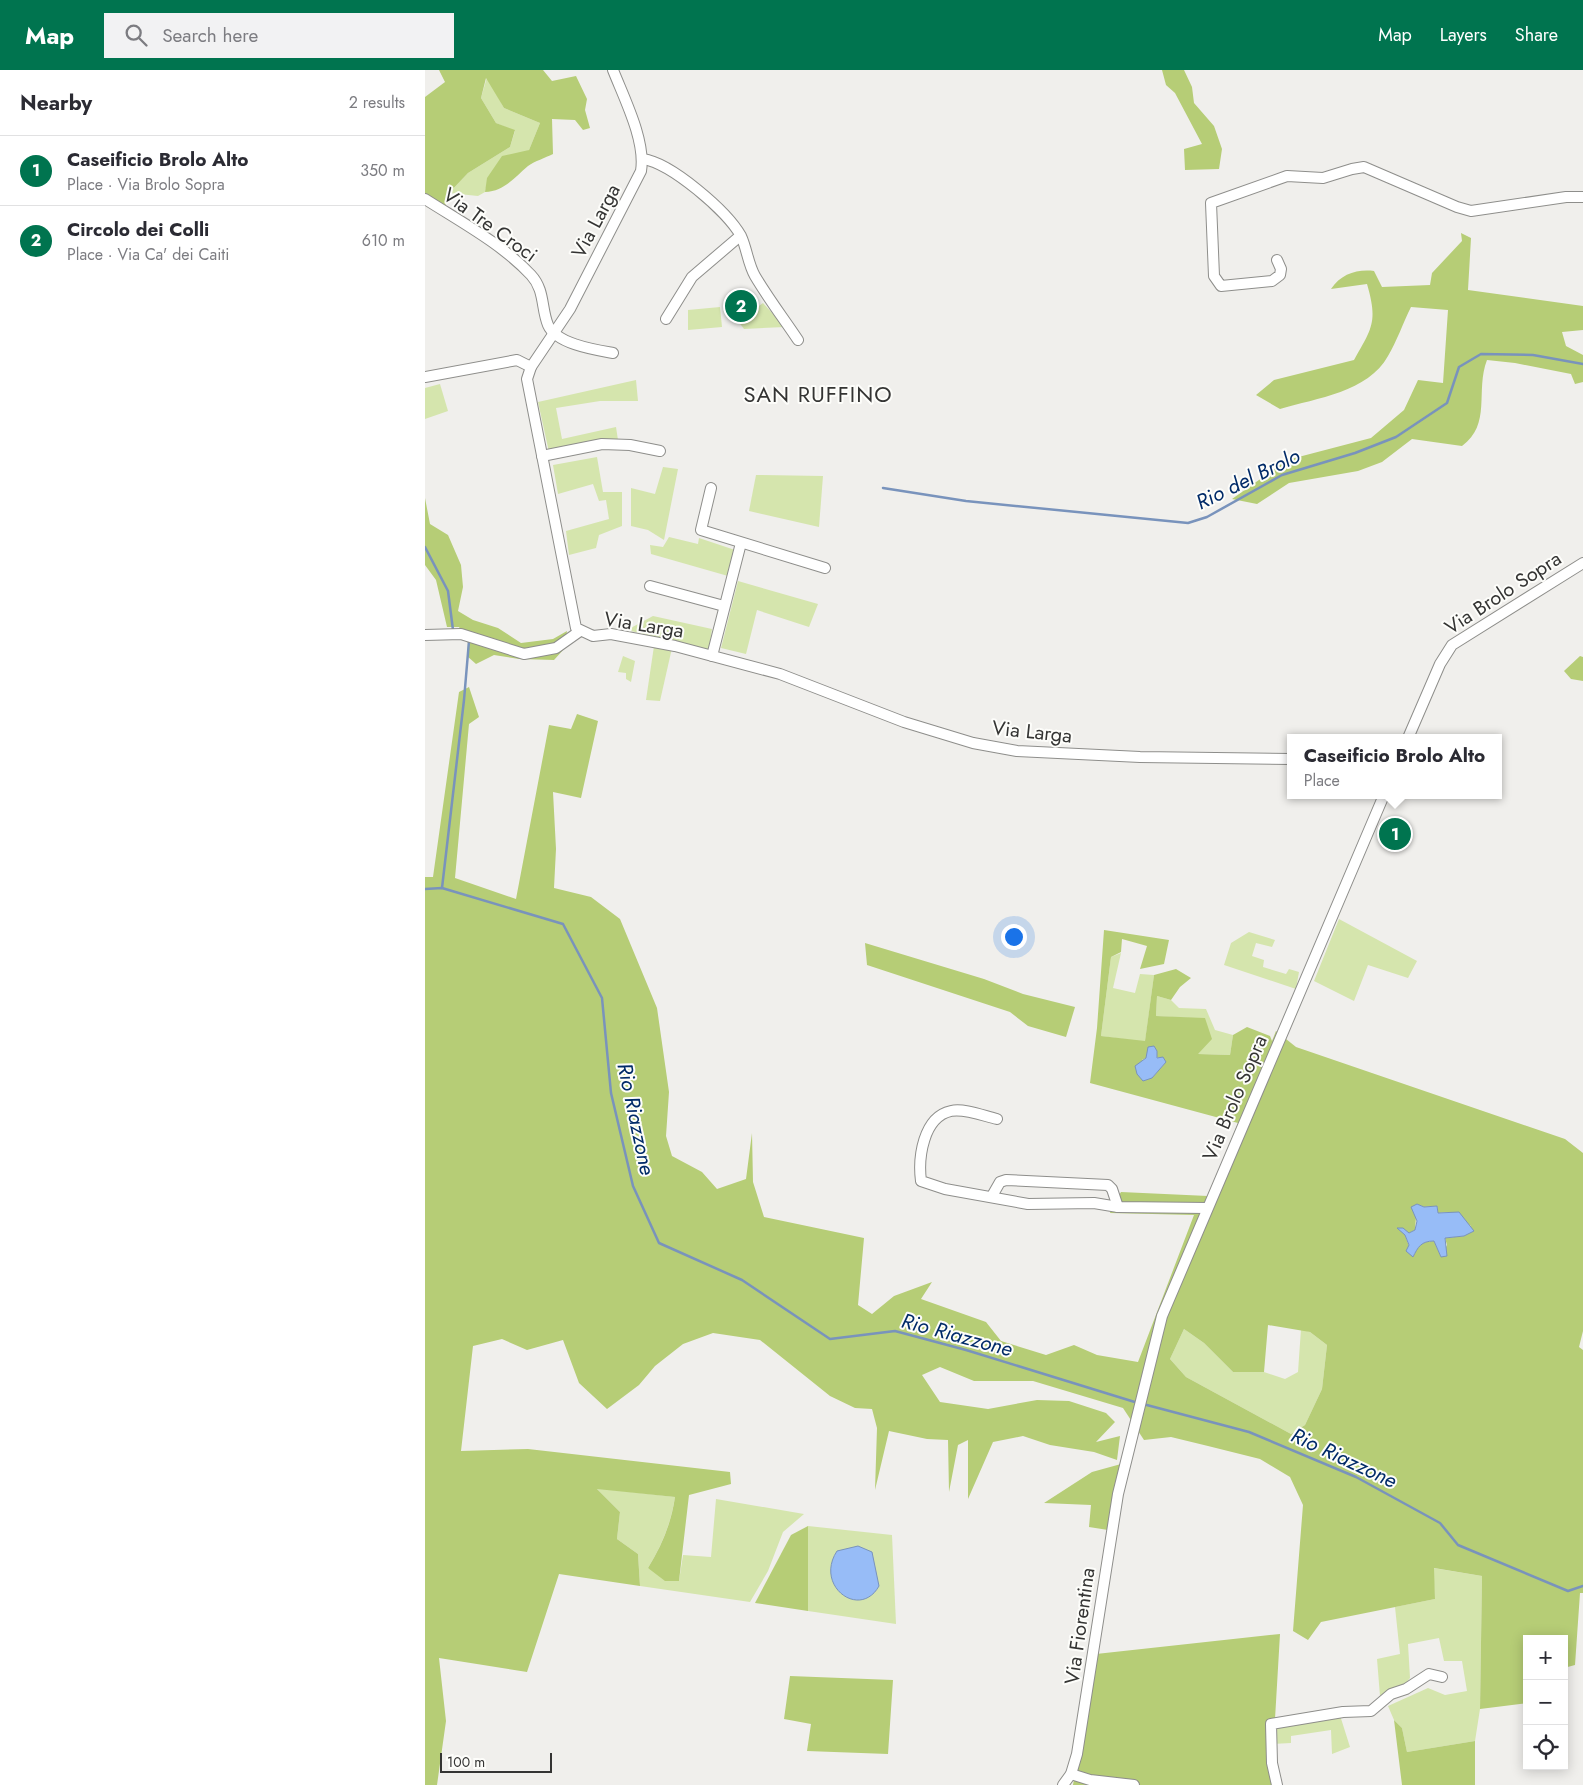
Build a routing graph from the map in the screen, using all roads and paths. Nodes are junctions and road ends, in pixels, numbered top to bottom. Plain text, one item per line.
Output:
1 (613, 70) edge
2 (643, 159) junction
3 (1583, 197) edge
4 (425, 199) edge
5 (740, 236) junction
6 (1277, 260) dead end
7 (665, 319) dead end
8 (556, 332) junction
9 (798, 340) dead end
10 (613, 353) dead end
11 (531, 367) junction
12 (425, 377) edge
13 (660, 450) dead end
14 (542, 456) junction
15 (711, 488) dead end
16 (741, 543) junction
17 (1583, 563) edge
18 (825, 568) dead end
19 (651, 586) dead end
20 (724, 606) junction
21 (580, 631) junction
22 (425, 635) edge
23 (712, 656) junction
24 (1410, 734) edge
25 (1287, 759) edge
26 (1382, 799) edge
27 (997, 1119) dead end
28 (991, 1196) junction
29 (1118, 1206) junction
30 (1207, 1208) junction
31 (1135, 1419) joint
32 (1442, 1677) dead end
33 (1071, 1774) junction
34 (1063, 1785) edge
35 (1134, 1785) edge
36 (1277, 1785) edge

1 - 2 street
2 - 5 street
2 - 8 street, Via Larga
3 - 6 street
4 - 8 street, Via Tre Croci
5 - 7 street
5 - 9 street
8 - 10 street
8 - 11 street, Via Larga
11 - 12 street
11 - 14 street, Via Larga
13 - 14 street
14 - 21 street, Via Larga
15 - 16 street
16 - 18 street
16 - 20 street
17 - 24 street, Via Brolo Sopra
19 - 20 street
20 - 23 street
21 - 22 street
21 - 23 street, Via Larga
23 - 25 street, Via Larga
26 - 30 street, Via Brolo Sopra
27 - 28 street
28 - 29 street
28 - 29 street
29 - 30 street
30 - 31 street, Via Brolo Sopra
31 - 33 street, Via Fiorentina
32 - 36 street
33 - 34 street
33 - 35 street

